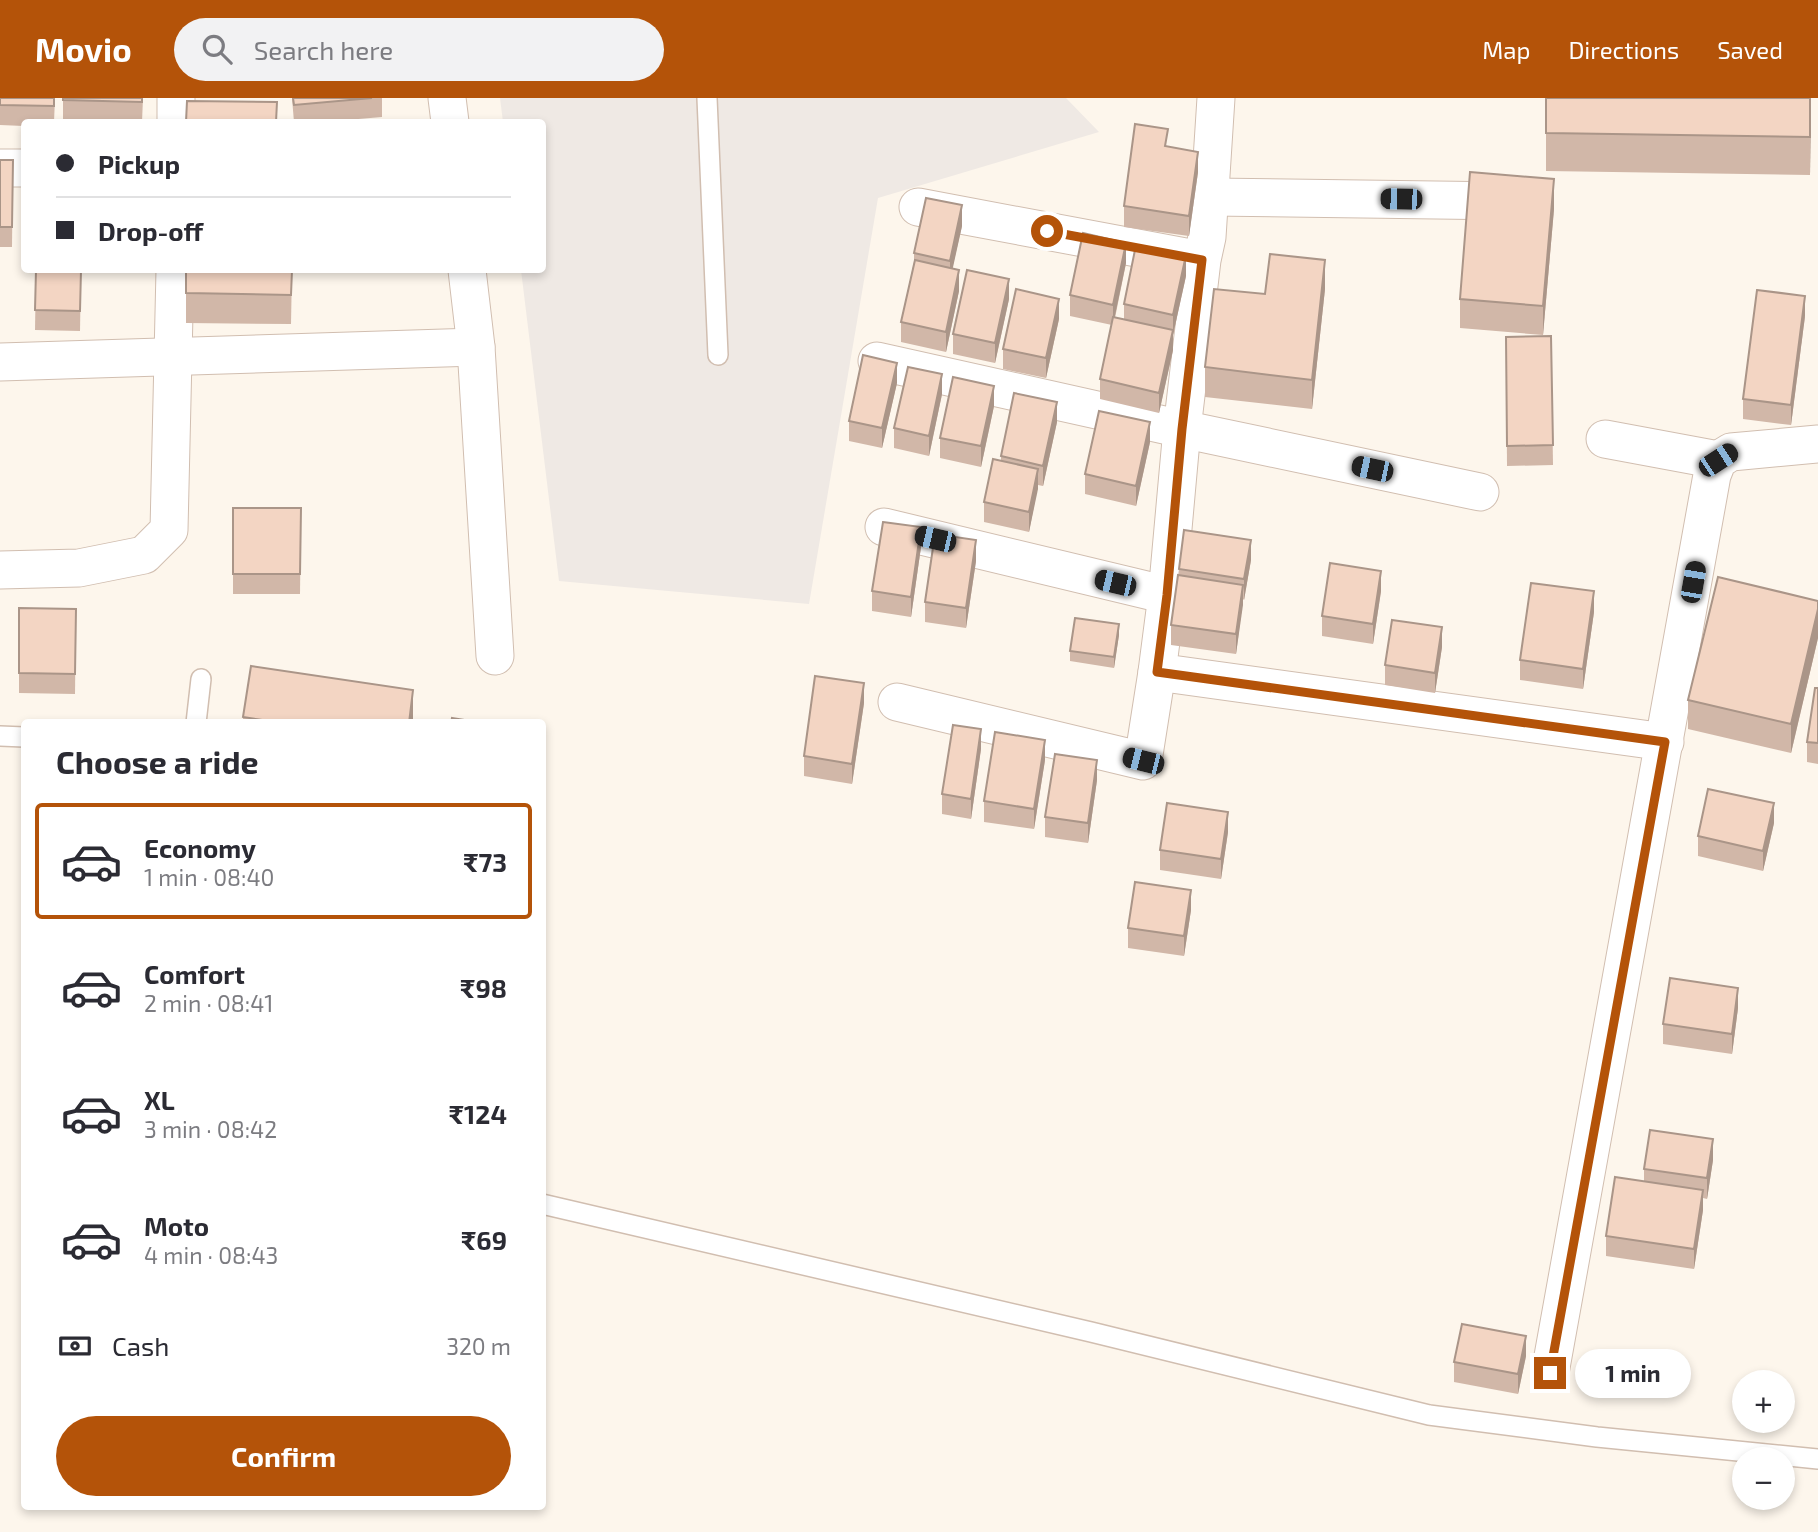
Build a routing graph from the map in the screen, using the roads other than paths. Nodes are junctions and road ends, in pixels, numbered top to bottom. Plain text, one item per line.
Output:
1 (176, 98) edge
2 (447, 98) edge
3 (707, 98) edge
4 (1216, 98) edge
5 (176, 119) edge
6 (450, 119) edge
7 (0, 168) edge
8 (21, 168) edge
9 (1210, 197) junction
10 (1510, 201) edge
11 (918, 207) dead end
12 (1202, 260) junction
13 (174, 273) edge
14 (467, 273) edge
15 (477, 346) junction
16 (718, 355) dead end
17 (173, 356) junction
18 (877, 361) edge
19 (0, 362) edge
20 (1182, 429) junction
21 (1605, 439) dead end
22 (1818, 444) edge
23 (1718, 460) junction
24 (1480, 492) dead end
25 (884, 527) edge
26 (0, 570) edge
27 (1167, 595) junction
28 (495, 656) dead end
29 (1157, 672) junction
30 (201, 679) dead end
31 (897, 702) dead end
32 (196, 719) edge
33 (0, 736) edge
34 (21, 737) edge
35 (1665, 742) junction
36 (546, 1204) edge
37 (1550, 1373) dead end
38 (1818, 1459) edge

1 - 5 street
2 - 6 street
3 - 16 lane
4 - 9 street
7 - 8 street
9 - 10 street
9 - 12 street
11 - 12 street
12 - 20 street
13 - 17 street
14 - 15 street
15 - 17 street
15 - 28 street
17 - 19 street
17 - 26 street
18 - 20 street
20 - 24 street
20 - 27 street
21 - 23 street
22 - 23 street
23 - 35 street
25 - 27 street
27 - 29 street
29 - 31 street
29 - 35 street
30 - 32 lane
33 - 34 lane
35 - 37 street
36 - 38 lane

